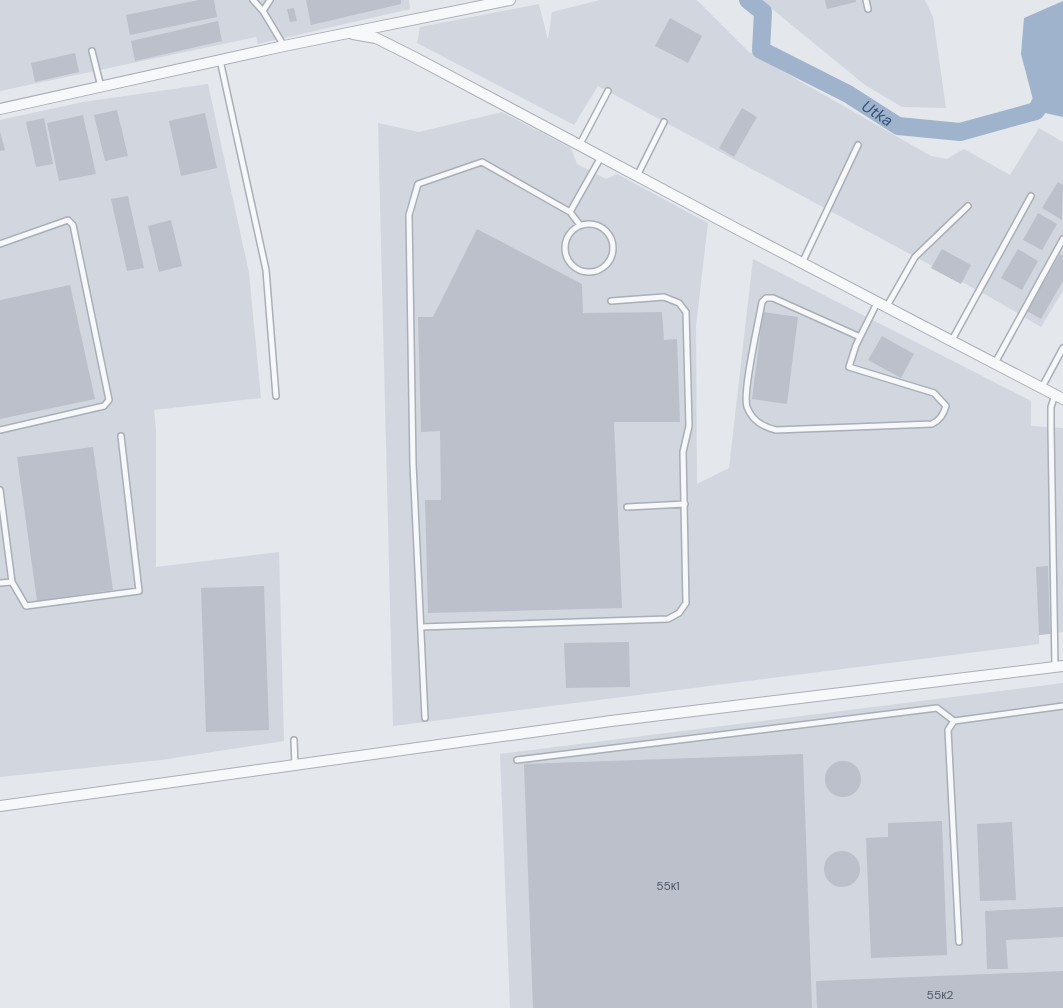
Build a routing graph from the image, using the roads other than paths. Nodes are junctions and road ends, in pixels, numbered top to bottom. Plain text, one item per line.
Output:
1 (253, 0) edge
2 (270, 0) edge
3 (510, 0) edge
4 (866, 0) edge
5 (868, 9) dead end
6 (263, 11) junction
7 (353, 34) junction
8 (284, 46) junction
9 (92, 51) dead end
10 (220, 60) junction
11 (101, 86) junction
12 (608, 92) dead end
13 (0, 109) edge
14 (664, 122) dead end
15 (580, 144) junction
16 (858, 145) dead end
17 (601, 156) junction
18 (637, 176) junction
19 (1031, 196) dead end
20 (968, 206) dead end
21 (570, 212) junction
22 (580, 225) junction
23 (1063, 239) edge
24 (0, 244) edge
25 (803, 262) junction
26 (611, 301) dead end
27 (882, 303) junction
28 (860, 337) junction
29 (952, 340) junction
30 (1063, 348) edge
31 (995, 363) junction
32 (1042, 387) junction
33 (276, 396) dead end
34 (1059, 397) edge
35 (0, 430) edge
36 (121, 436) dead end
37 (0, 490) edge
38 (685, 504) junction
39 (627, 507) dead end
40 (0, 582) edge
41 (12, 582) junction
42 (421, 627) junction
43 (1059, 666) edge
44 (1063, 706) edge
45 (425, 718) dead end
46 (954, 721) junction
47 (294, 740) dead end
48 (517, 760) dead end
49 (295, 766) junction
50 (0, 806) edge
51 (959, 942) dead end

1 - 6 lane
2 - 6 lane
3 - 7 street
4 - 5 lane
6 - 8 lane
7 - 8 street
7 - 15 street
8 - 10 street
9 - 11 lane
10 - 11 street
10 - 33 lane
11 - 13 street
12 - 15 lane
14 - 18 lane
15 - 17 street
16 - 25 lane
17 - 18 street
17 - 21 lane
18 - 25 street
19 - 29 lane
20 - 27 lane
21 - 22 lane
21 - 42 lane
22 - 22 lane
23 - 31 lane
24 - 35 lane
25 - 27 street
26 - 38 lane
27 - 28 lane
27 - 29 street
28 - 28 lane
29 - 31 street
30 - 32 lane
31 - 32 street
32 - 34 street
34 - 43 lane
36 - 41 lane
37 - 41 lane
38 - 39 lane
38 - 42 lane
40 - 41 lane
42 - 45 lane
43 - 49 street
44 - 46 lane
46 - 48 lane
46 - 51 lane
47 - 49 lane
49 - 50 street

